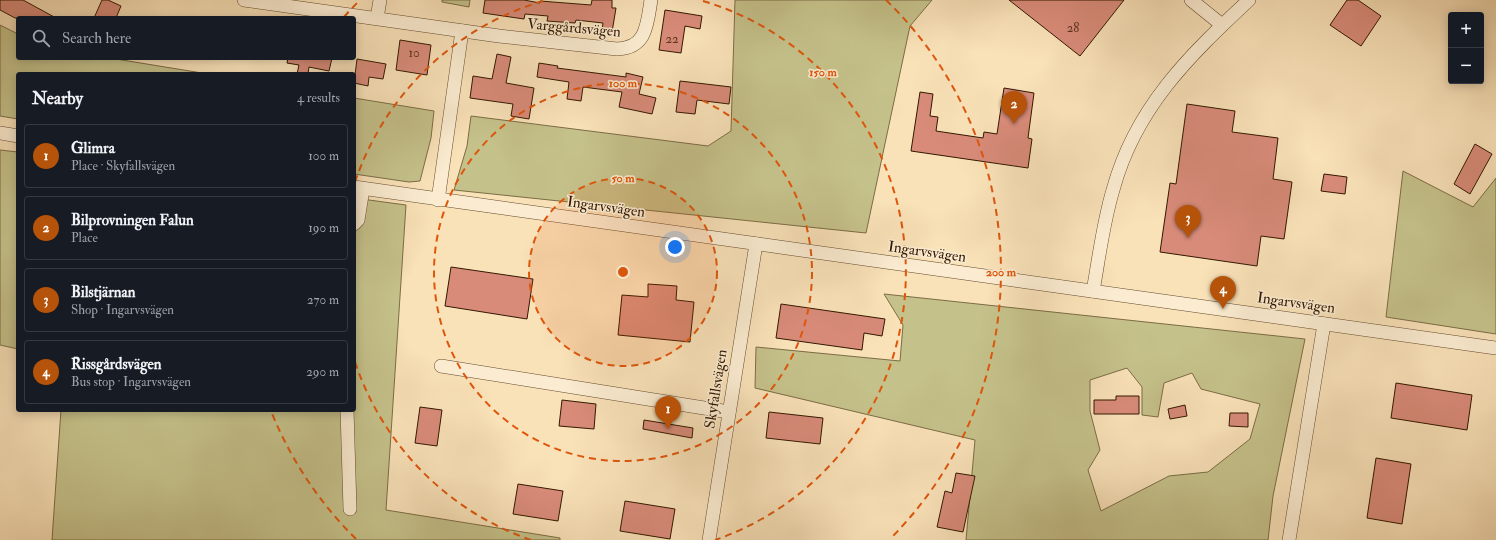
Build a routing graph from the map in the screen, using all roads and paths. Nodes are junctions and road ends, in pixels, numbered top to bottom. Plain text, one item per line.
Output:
1 (244, 0) edge
2 (380, 0) edge
3 (651, 0) edge
4 (1190, 0) edge
5 (1249, 0) edge
6 (377, 18) junction
7 (1222, 25) junction
8 (462, 31) junction
9 (0, 133) edge
10 (16, 136) edge
11 (358, 188) edge
12 (438, 200) junction
13 (356, 222) edge
14 (756, 244) junction
15 (1094, 291) junction
16 (1324, 324) junction
17 (1496, 348) edge
18 (441, 366) dead end
19 (347, 412) edge
20 (729, 412) junction
21 (350, 509) dead end
22 (709, 540) edge
23 (1289, 540) edge

1 - 6 street, Varggårdsvägen
2 - 6 street
3 - 8 street, Varggårdsvägen
4 - 7 street
5 - 7 street
6 - 8 street, Varggårdsvägen
7 - 15 street
8 - 12 street
9 - 10 street
11 - 12 street, Ingarvsvägen
11 - 13 street
12 - 14 street, Ingarvsvägen
14 - 15 street, Ingarvsvägen
14 - 20 street, Skyfallsvägen
15 - 16 street, Ingarvsvägen
16 - 17 street, Ingarvsvägen
16 - 23 street
18 - 20 street
19 - 21 street
20 - 22 street, Skyfallsvägen

